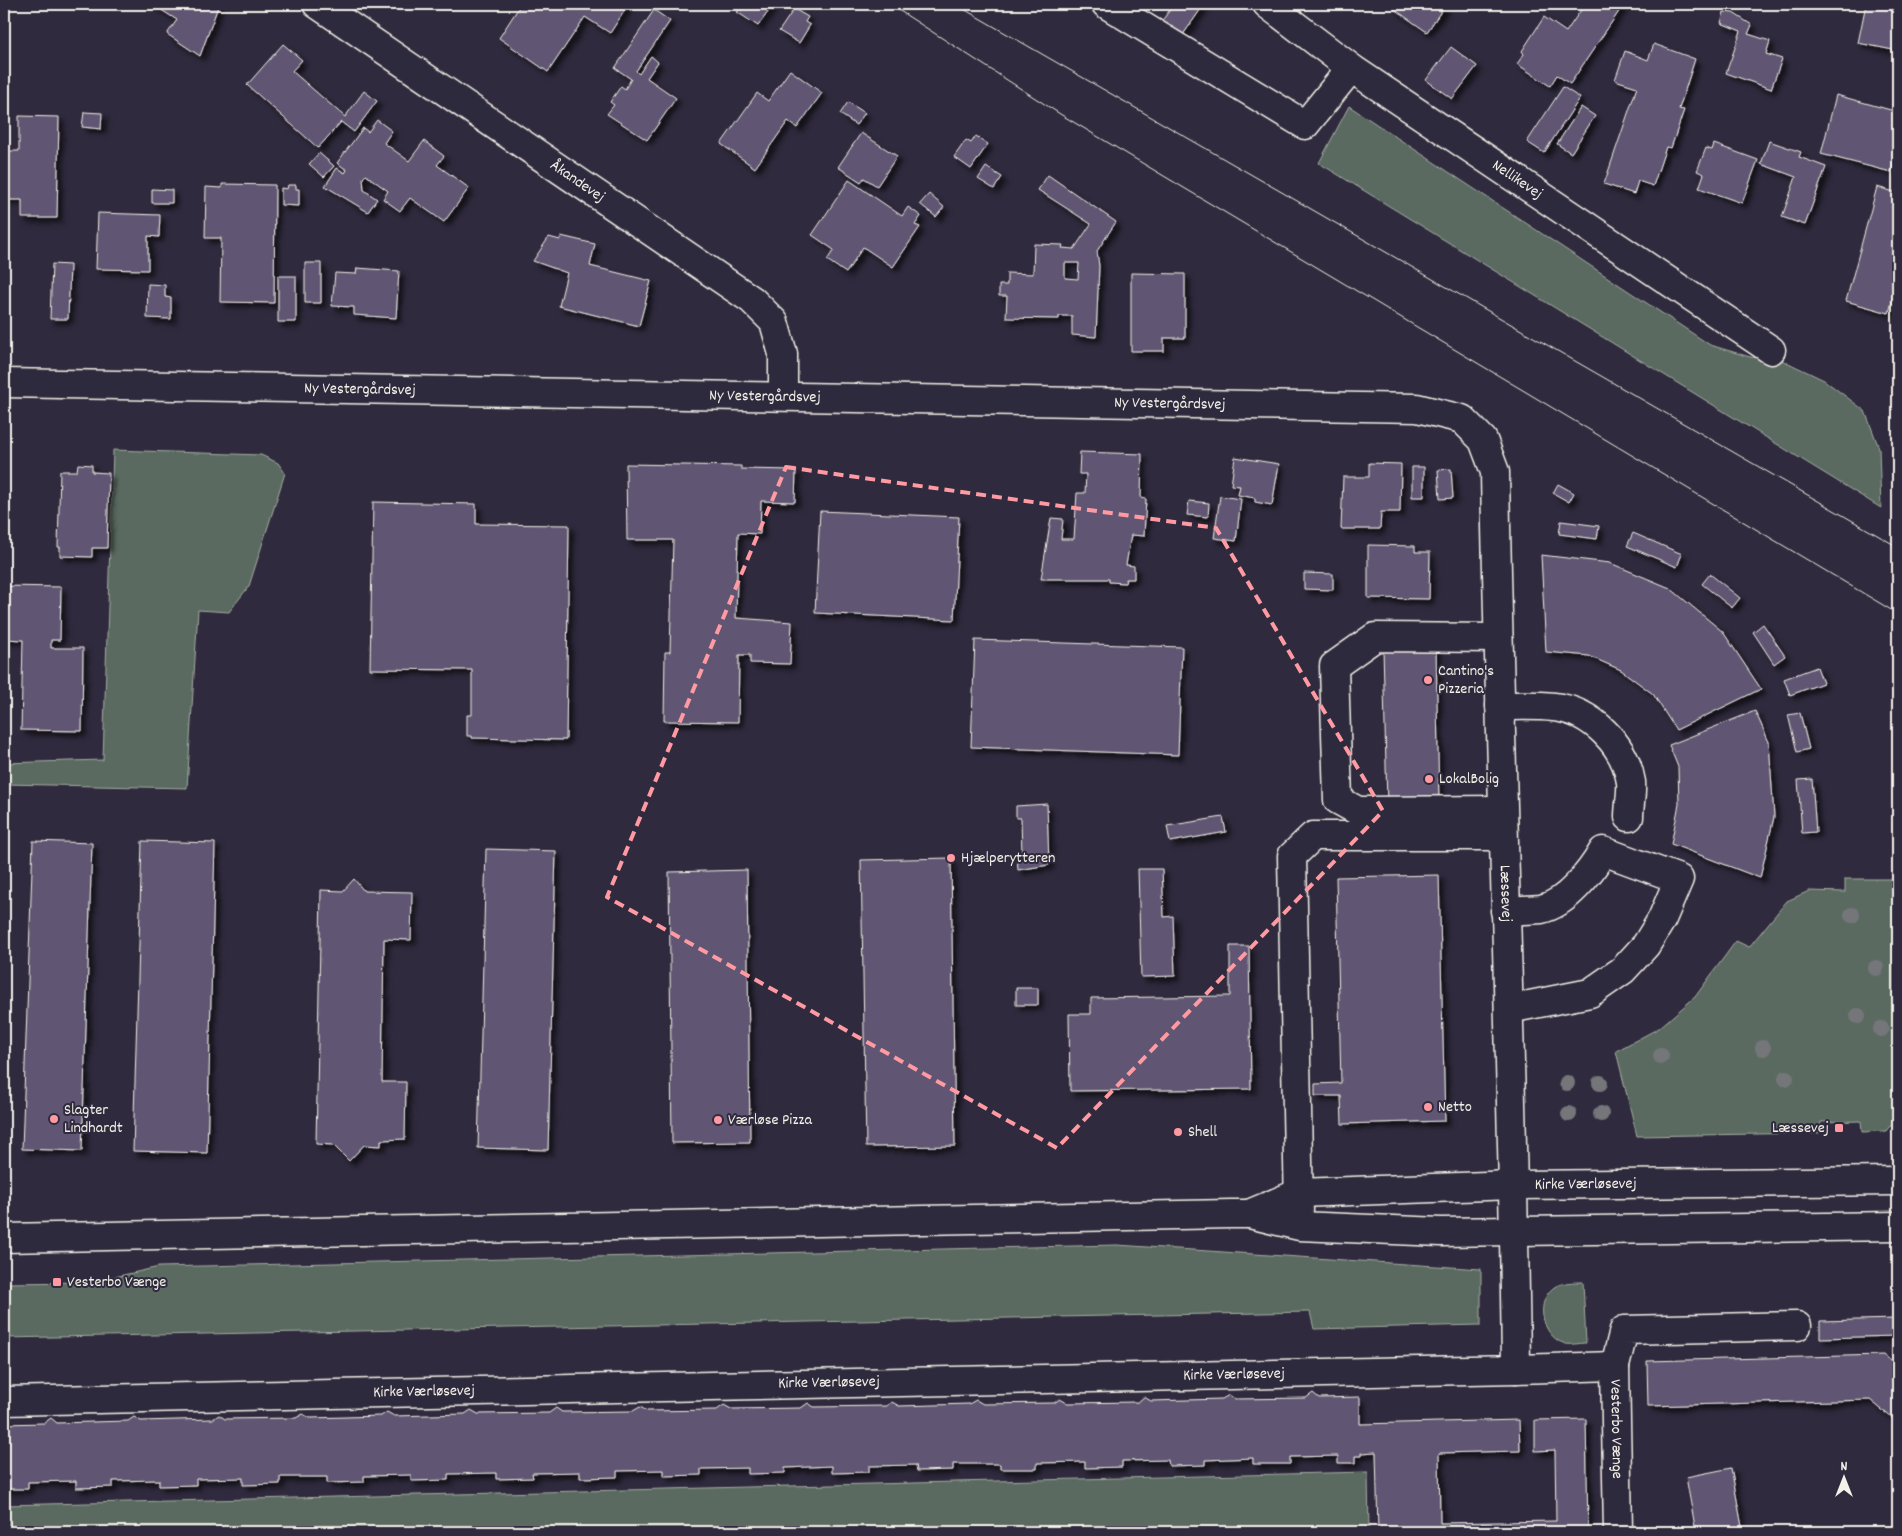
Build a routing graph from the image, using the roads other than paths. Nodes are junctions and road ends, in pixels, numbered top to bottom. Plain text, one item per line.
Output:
1 (316, 4) edge
2 (1106, 4) edge
3 (1267, 4) edge
4 (1351, 68) junction
5 (1771, 350) dead end
6 (4, 382) edge
7 (783, 395) junction
8 (1495, 472) joint
9 (1498, 638) junction
10 (1500, 706) junction
11 (1629, 816) dead end
12 (1502, 823) junction
13 (1505, 911) junction
14 (1509, 1009) junction
15 (1898, 1181) edge
16 (1513, 1185) junction
17 (1299, 1192) junction
18 (1249, 1214) junction
19 (1299, 1226) junction
20 (1898, 1226) edge
21 (1514, 1232) junction
22 (4, 1238) edge
23 (1797, 1326) dead end
24 (1614, 1366) junction
25 (1516, 1369) junction
26 (4, 1401) edge
27 (1618, 1532) edge

1 - 7 street, Åkandevej
2 - 4 street
3 - 4 street, Nellikevej
4 - 5 street, Nellikevej
6 - 7 street, Ny Vestergårdsvej
7 - 8 street, Ny Vestergårdsvej
8 - 9 street, Læssevej
9 - 10 street, Læssevej
9 - 12 street
10 - 11 street
10 - 12 street, Læssevej
12 - 13 street, Læssevej
12 - 17 street
13 - 14 street, Læssevej
13 - 14 street
14 - 16 street, Læssevej
15 - 16 street, Kirke Værløsevej
16 - 17 street, Kirke Værløsevej
16 - 21 street, Læssevej
17 - 18 street, Kirke Værløsevej
17 - 19 street
18 - 19 street, Kirke Værløsevej
18 - 22 street, Kirke Værløsevej
19 - 21 street, Kirke Værløsevej
20 - 21 street, Kirke Værløsevej
21 - 25 street
23 - 24 street
24 - 25 street, Vesterbo Vænge
24 - 27 street, Vesterbo Vænge
25 - 26 street, Kirke Værløsevej

